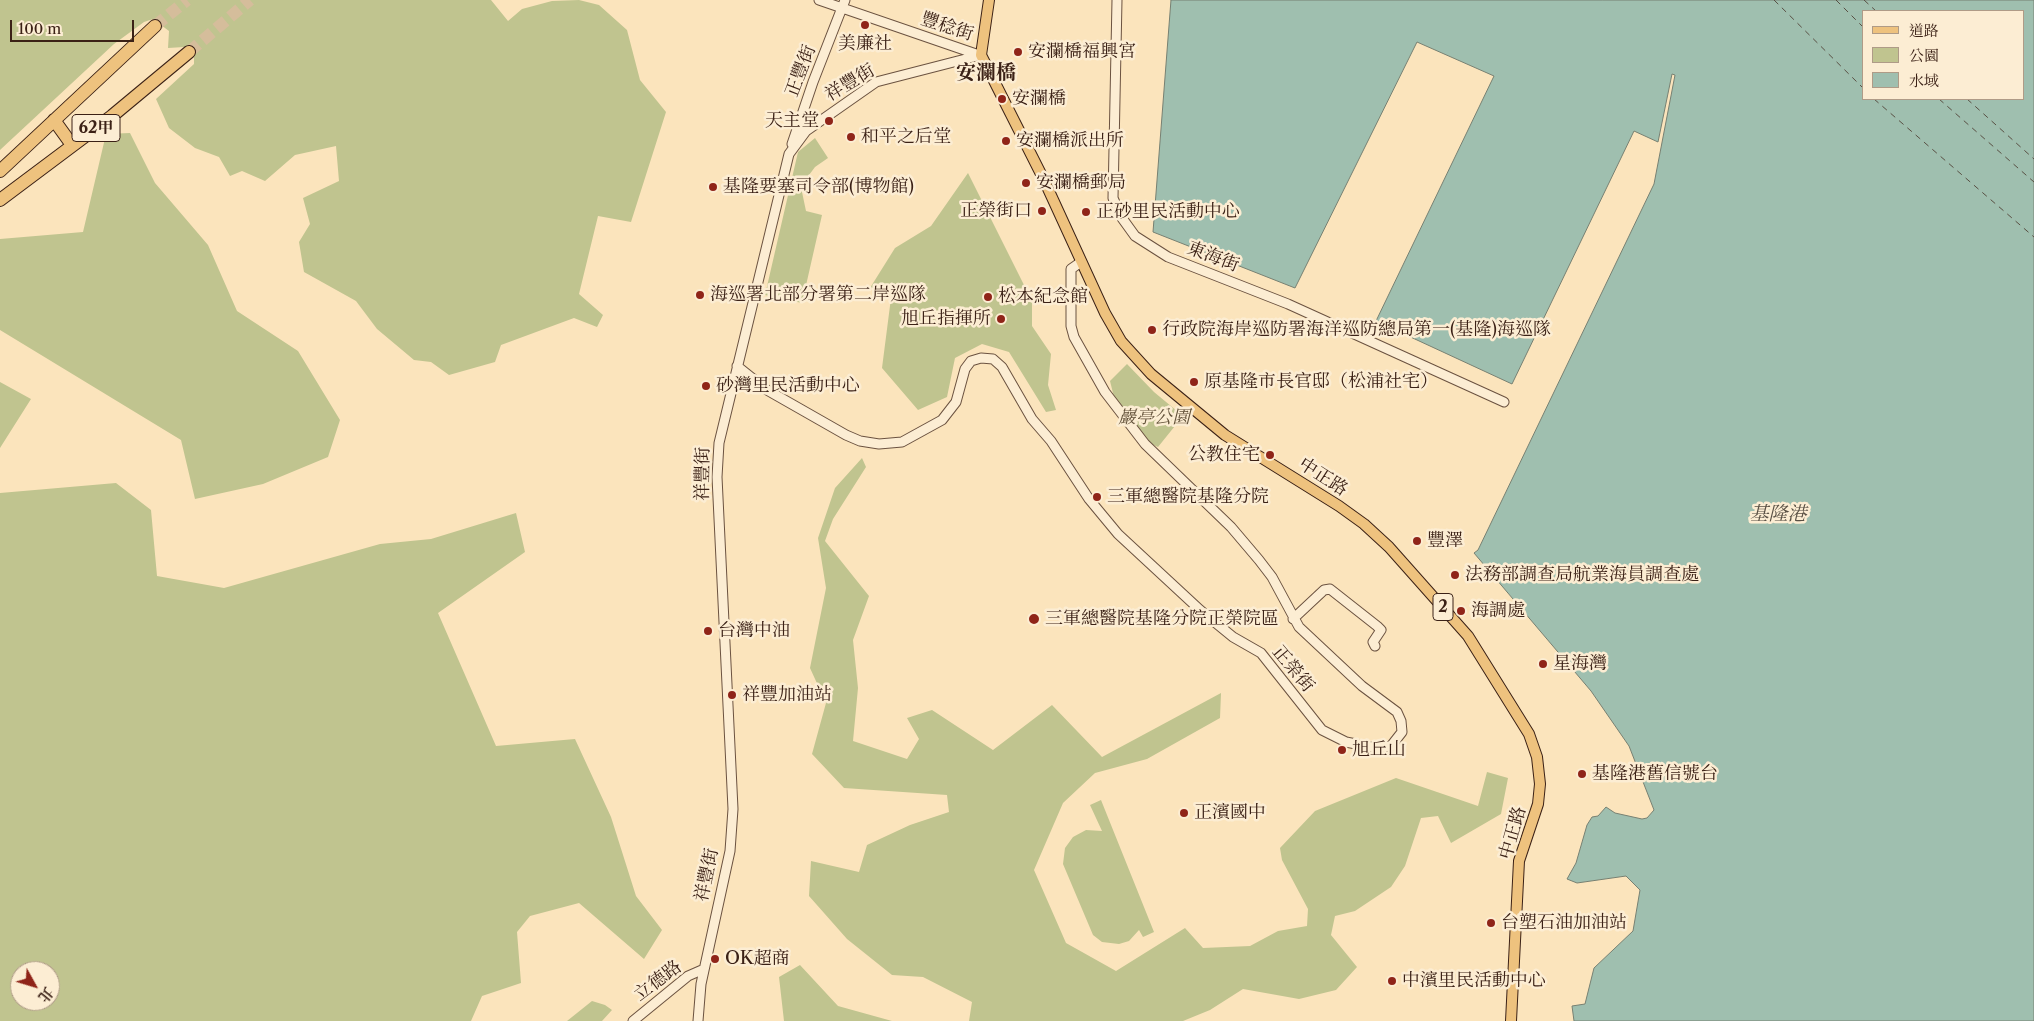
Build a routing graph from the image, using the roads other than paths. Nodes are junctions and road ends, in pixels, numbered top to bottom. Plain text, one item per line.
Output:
1 (818, 0) edge
2 (989, 0) edge
3 (1117, 0) edge
4 (844, 4) edge
5 (155, 26) tunnel mouth
6 (188, 52) tunnel mouth
7 (981, 55) junction
8 (803, 111) junction
9 (54, 120) junction
10 (816, 124) junction
11 (72, 145) junction
12 (789, 154) junction
13 (0, 171) edge
14 (0, 200) edge
15 (1081, 262) junction
16 (737, 366) junction
17 (1504, 402) dead end
18 (1293, 619) junction
19 (1375, 646) dead end
20 (704, 969) junction
21 (632, 1021) edge
22 (698, 1021) edge
23 (1511, 1021) edge

1 - 4 street, 豐稔街
2 - 7 main road
3 - 17 street, 東海街
4 - 7 street, 豐稔街
4 - 8 street, 正豐街
5 - 9 highway, 62甲
6 - 11 highway, 62甲
7 - 10 street, 祥豐街
7 - 15 main road, 中正路 / 2
8 - 10 street
8 - 12 street, 正豐街
9 - 11 highway
9 - 13 highway, 62甲
10 - 12 street, 祥豐街
11 - 14 highway, 62甲
12 - 16 street, 祥豐街
15 - 18 street, 正榮街
15 - 23 main road, 中正路 / 2
16 - 18 street, 正榮街
16 - 20 street, 祥豐街
18 - 19 street
20 - 21 street, 立德路
20 - 22 street, 祥豐街

